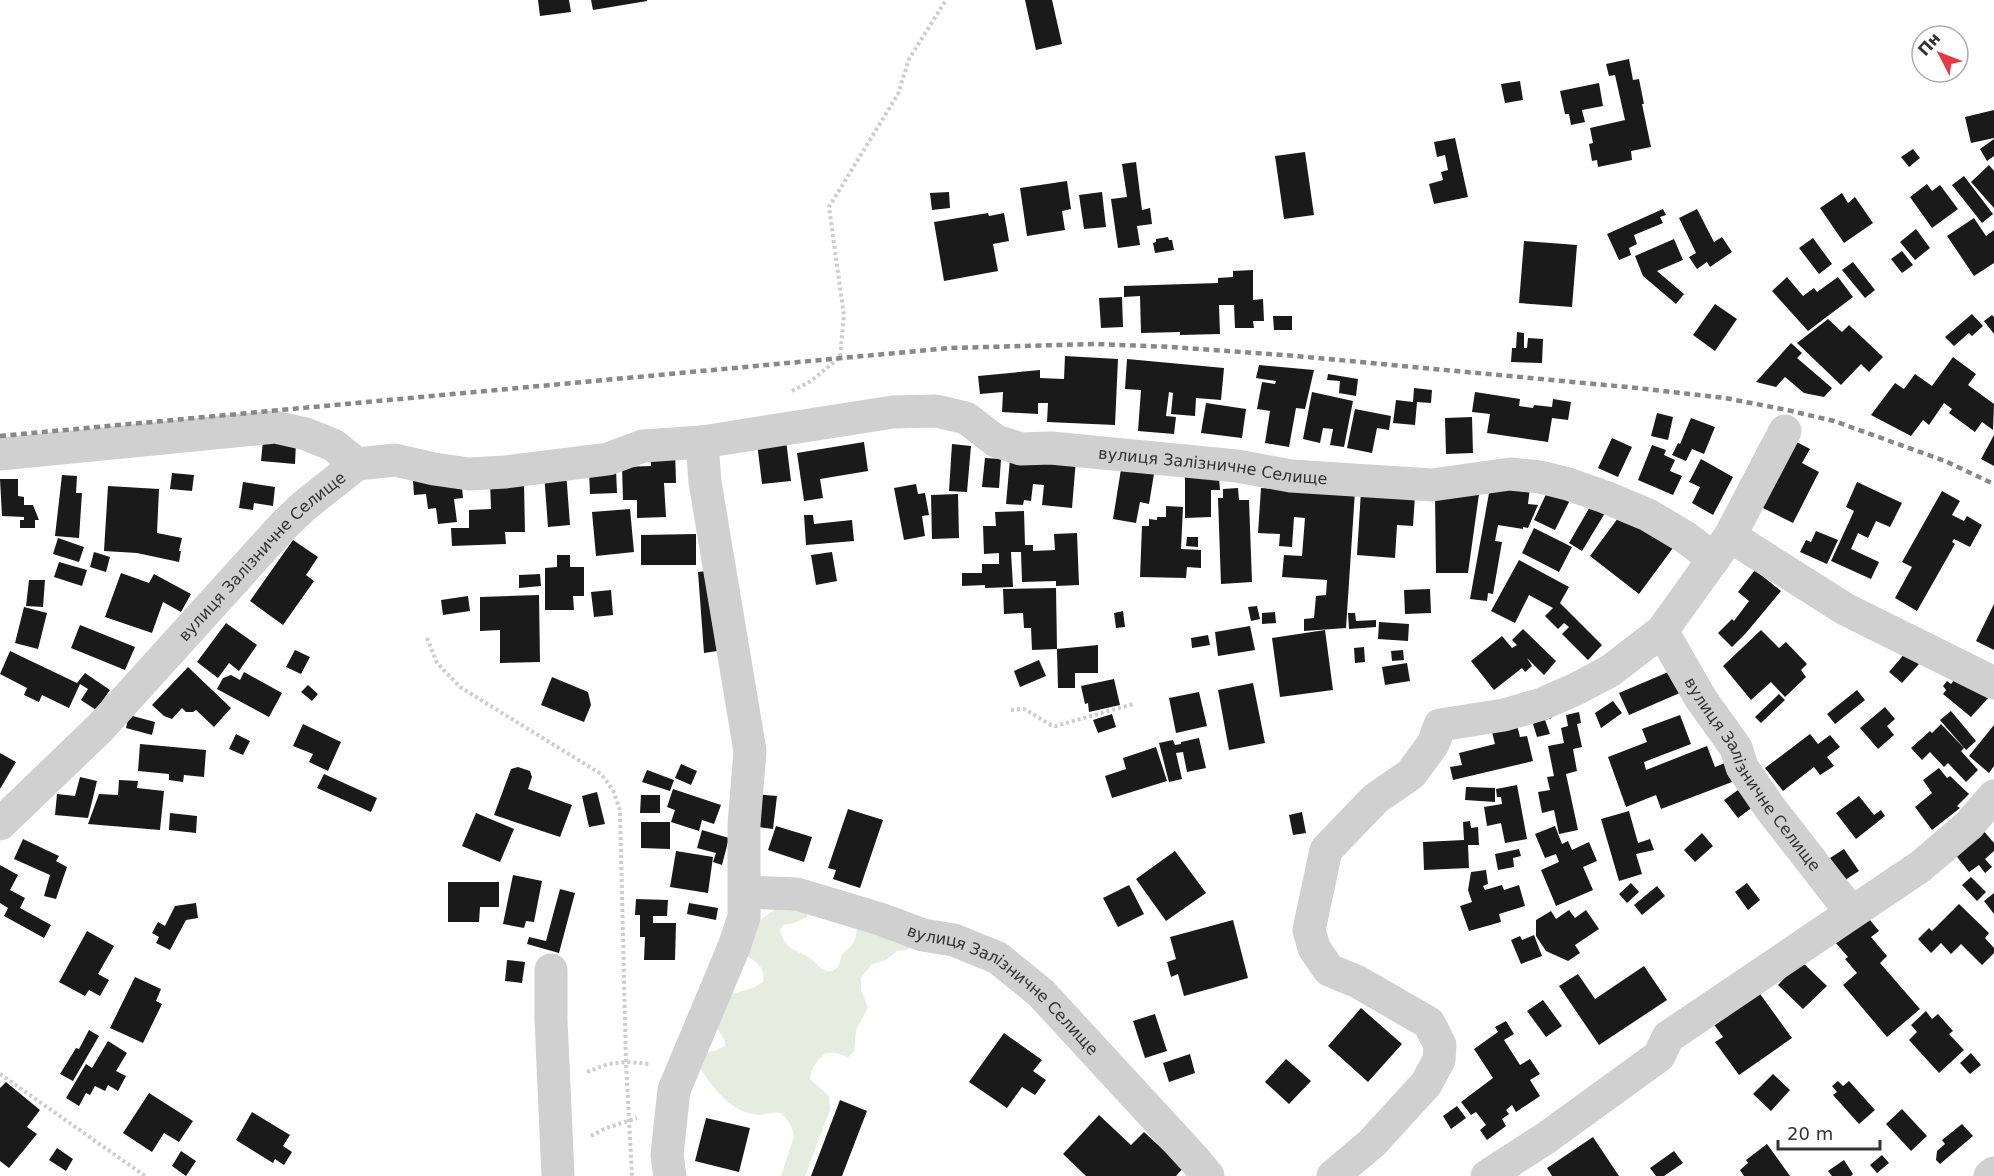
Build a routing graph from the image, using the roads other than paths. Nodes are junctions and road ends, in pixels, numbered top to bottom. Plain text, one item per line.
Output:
1 (1785, 431) dead end
2 (702, 442) junction
3 (0, 454) edge
4 (357, 464) junction
5 (1722, 547) junction
6 (1662, 631) junction
7 (1994, 683) edge
8 (1994, 796) edge
9 (0, 824) edge
10 (745, 892) junction
11 (1851, 912) junction
12 (551, 970) dead end
13 (558, 1173) edge
14 (1994, 1173) edge
15 (670, 1176) edge
16 (1208, 1176) edge
17 (1333, 1176) edge
18 (1486, 1176) edge
19 (1990, 1176) edge

1 - 5 street
2 - 4 street, вулиця Залізничне Селище
2 - 5 street, вулиця Залізничне Селище
2 - 10 street
3 - 4 street
4 - 9 street, вулиця Залізничне Селище
5 - 6 street
5 - 7 street, вулиця Залізничне Селище
6 - 11 street, вулиця Залізничне Селище
6 - 17 street
8 - 11 street
10 - 15 street
10 - 16 street, вулиця Залізничне Селище
11 - 18 street
12 - 13 street
14 - 19 street

